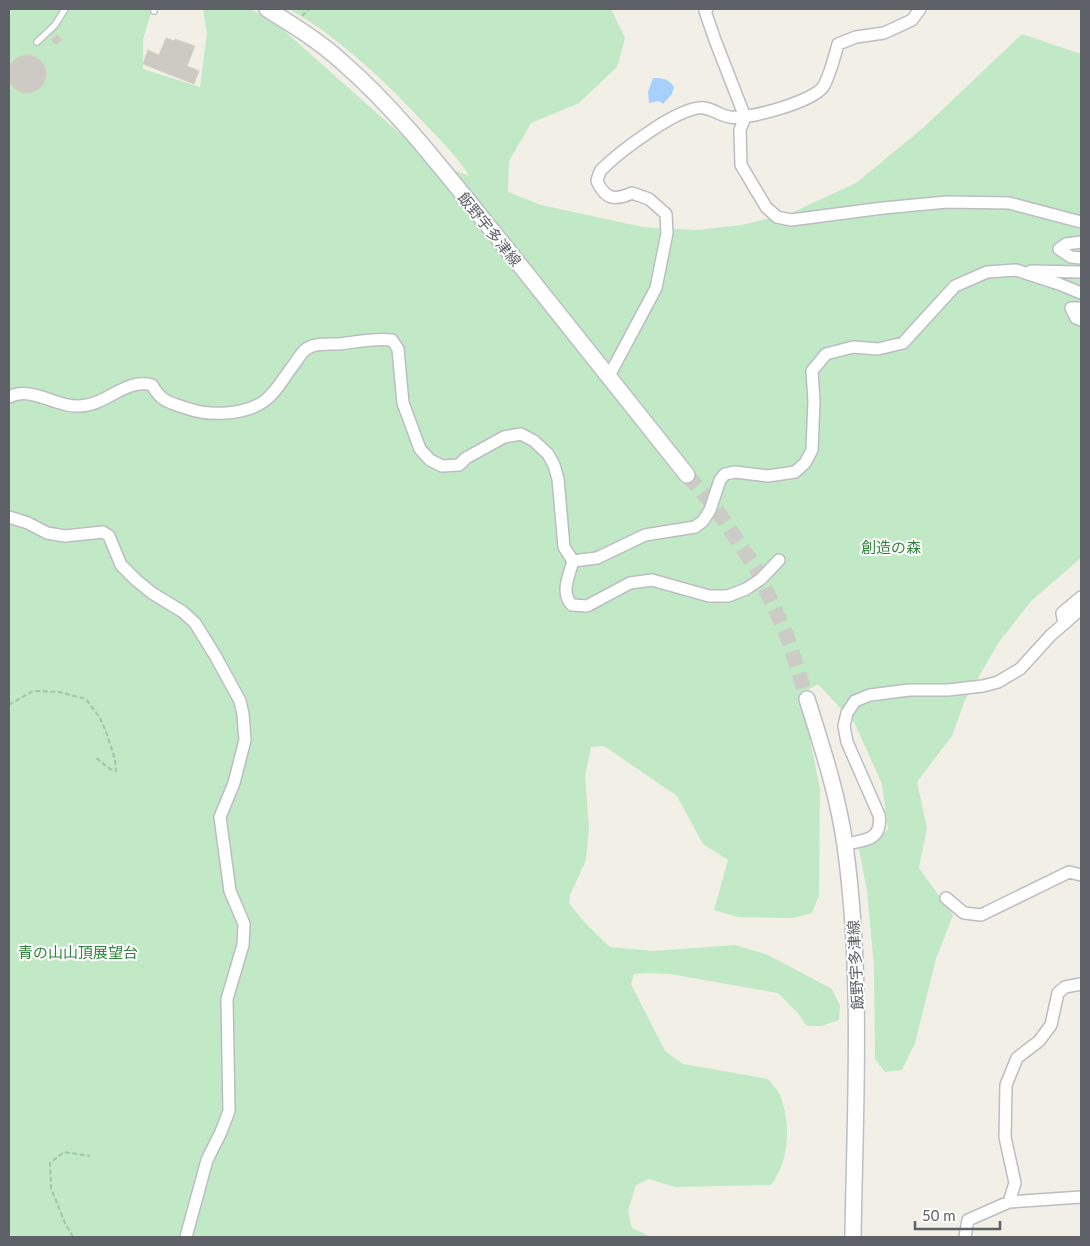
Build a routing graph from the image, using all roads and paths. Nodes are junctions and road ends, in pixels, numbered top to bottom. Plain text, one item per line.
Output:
1 (65, 9) edge
2 (267, 9) edge
3 (309, 9) edge
4 (707, 9) edge
5 (920, 9) edge
6 (301, 18) dead end
7 (37, 42) dead end
8 (745, 117) junction
9 (1081, 222) edge
10 (1081, 242) edge
11 (1081, 258) edge
12 (1016, 270) junction
13 (1081, 272) edge
14 (1081, 293) edge
15 (1081, 308) edge
16 (1081, 320) edge
17 (609, 376) junction
18 (9, 397) edge
19 (687, 475) tunnel mouth
20 (9, 517) edge
21 (779, 560) dead end
22 (573, 561) junction
23 (1081, 597) edge
24 (1081, 609) edge
25 (1064, 624) junction
26 (807, 699) tunnel mouth
27 (9, 705) edge
28 (95, 757) dead end
29 (845, 844) junction
30 (1081, 875) edge
31 (946, 898) dead end
32 (1081, 984) edge
33 (90, 1156) dead end
34 (1081, 1197) edge
35 (1009, 1202) junction
36 (73, 1237) edge
37 (186, 1237) edge
38 (853, 1237) edge
39 (965, 1237) edge

1 - 7 lane
2 - 17 main road, 飯野宇多津線
3 - 6 path
4 - 8 street
5 - 8 street
8 - 9 street
8 - 17 street
10 - 11 street
12 - 13 street
12 - 14 street
12 - 22 street
15 - 16 street
17 - 19 main road, 飯野宇多津線
18 - 22 street
20 - 37 street
21 - 22 street
23 - 25 street
24 - 25 street
25 - 29 street
26 - 29 main road, 飯野宇多津線
27 - 28 path
29 - 38 main road, 飯野宇多津線
30 - 31 street
32 - 35 street
33 - 36 path
34 - 35 street
35 - 39 street

